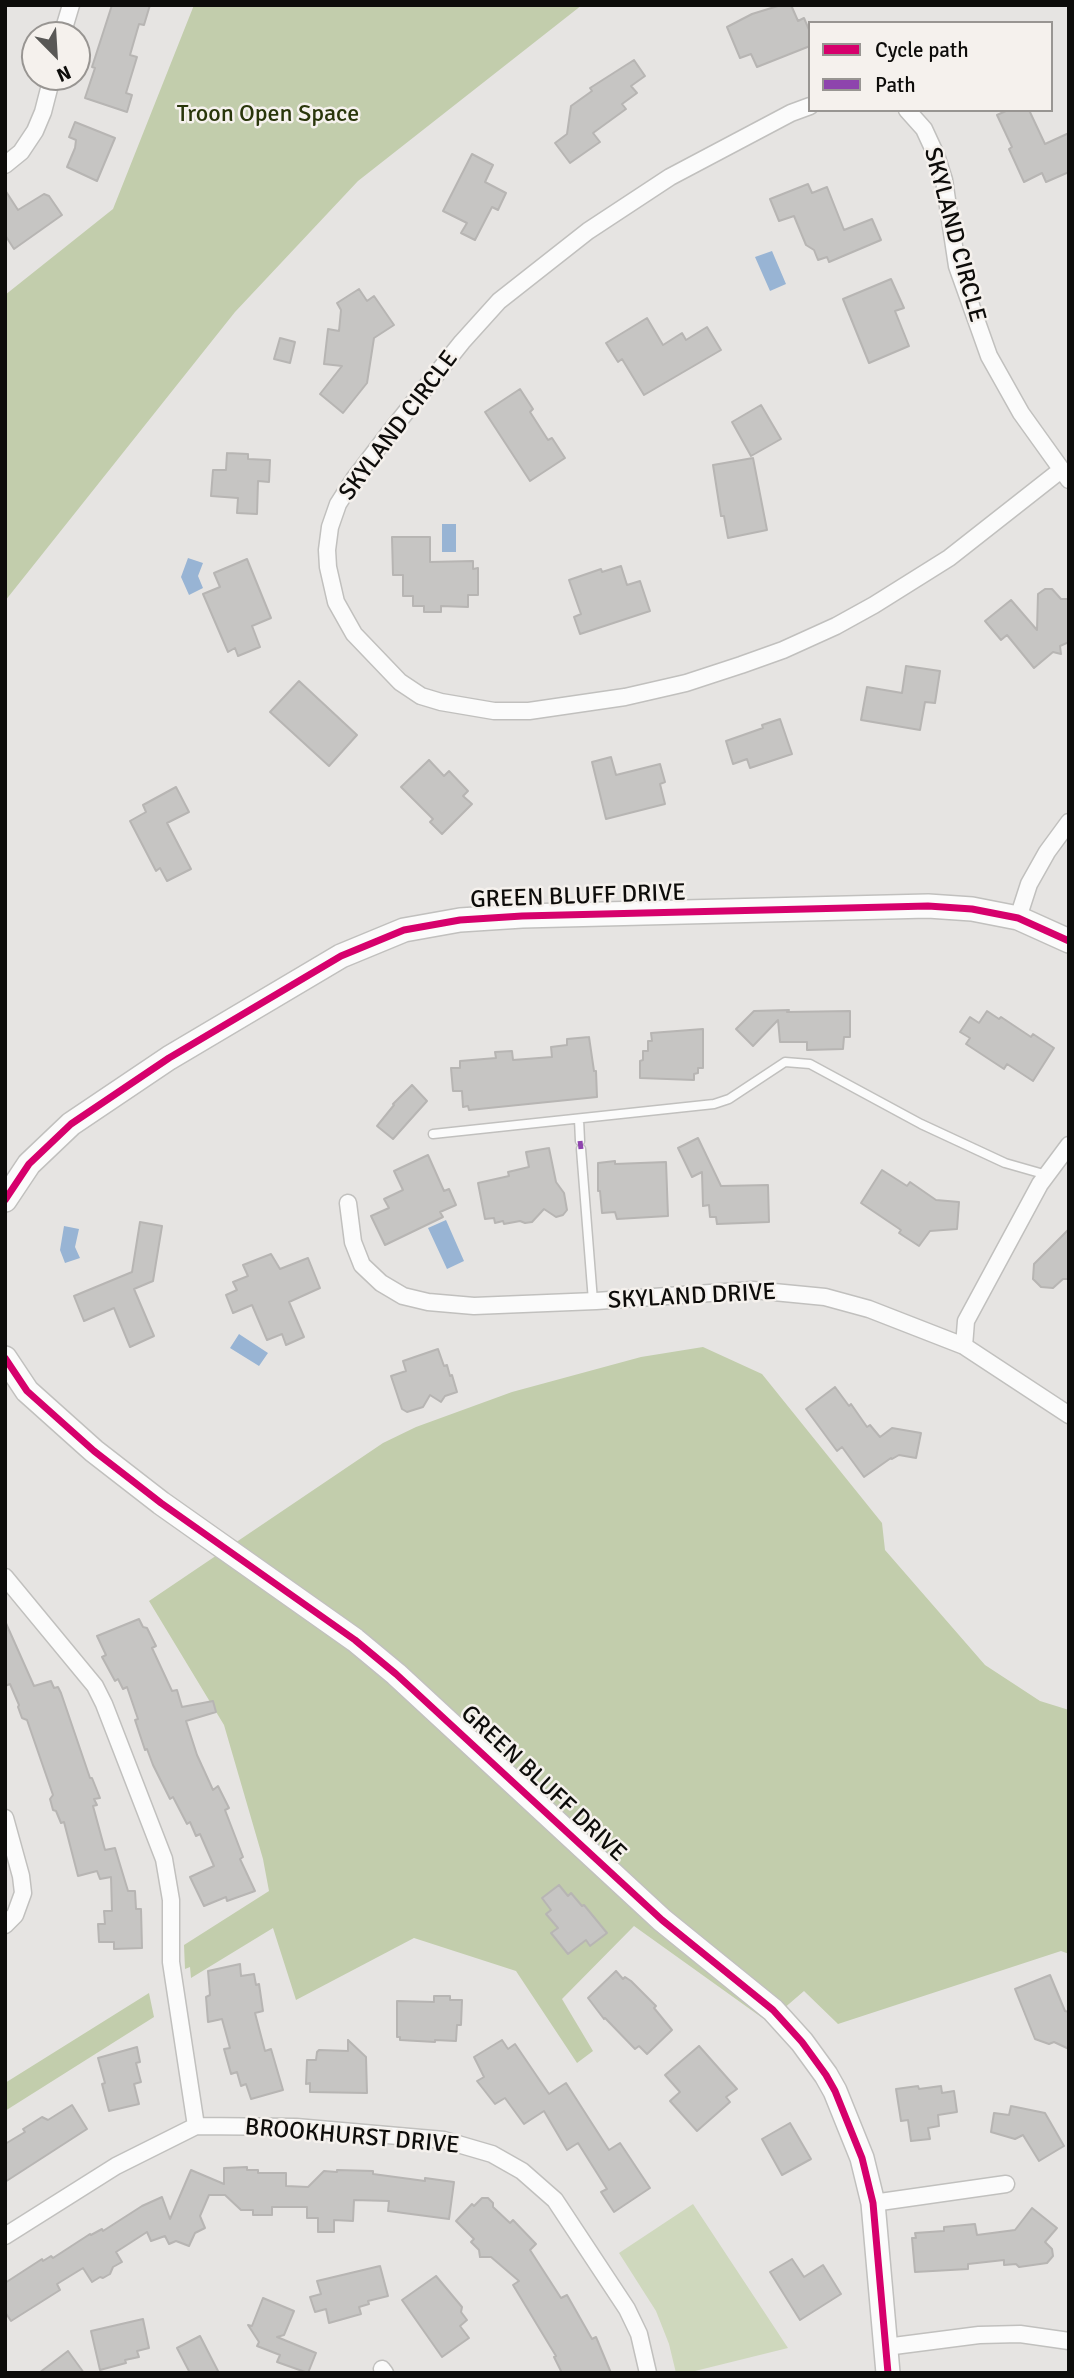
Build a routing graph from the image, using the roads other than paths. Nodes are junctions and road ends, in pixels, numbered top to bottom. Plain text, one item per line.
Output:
1 (48, 91) edge
2 (808, 107) edge
3 (909, 112) edge
4 (5, 165) edge
5 (1066, 471) edge
6 (1069, 822) edge
7 (1018, 918) junction
8 (1069, 941) edge
9 (579, 1119) junction
10 (433, 1134) dead end
11 (1069, 1145) edge
12 (1047, 1175) junction
13 (5, 1200) edge
14 (348, 1203) dead end
15 (593, 1301) junction
16 (964, 1346) junction
17 (5, 1358) edge
18 (1069, 1415) edge
19 (5, 1577) edge
20 (5, 1818) edge
21 (5, 1924) edge
22 (196, 2126) junction
23 (1006, 2184) dead end
24 (873, 2203) junction
25 (5, 2236) edge
26 (1069, 2341) edge
27 (886, 2347) junction
28 (648, 2373) edge
29 (888, 2373) edge

1 - 4 street
2 - 5 street, SKYLAND CIRCLE
3 - 5 street, SKYLAND CIRCLE
6 - 7 street
7 - 8 street, GREEN BLUFF DRIVE
7 - 13 street, GREEN BLUFF DRIVE
9 - 10 lane
9 - 12 lane
9 - 15 lane
11 - 12 street
12 - 16 street
14 - 15 street, SKYLAND DRIVE
15 - 16 street, SKYLAND DRIVE
16 - 18 street, SKYLAND DRIVE
17 - 24 street, GREEN BLUFF DRIVE
19 - 22 street
20 - 21 street
22 - 25 street, BROOKHURST DRIVE
22 - 28 street, BROOKHURST DRIVE
23 - 24 street
24 - 27 street, GREEN BLUFF DRIVE
26 - 27 street
27 - 29 street, GREEN BLUFF DRIVE

